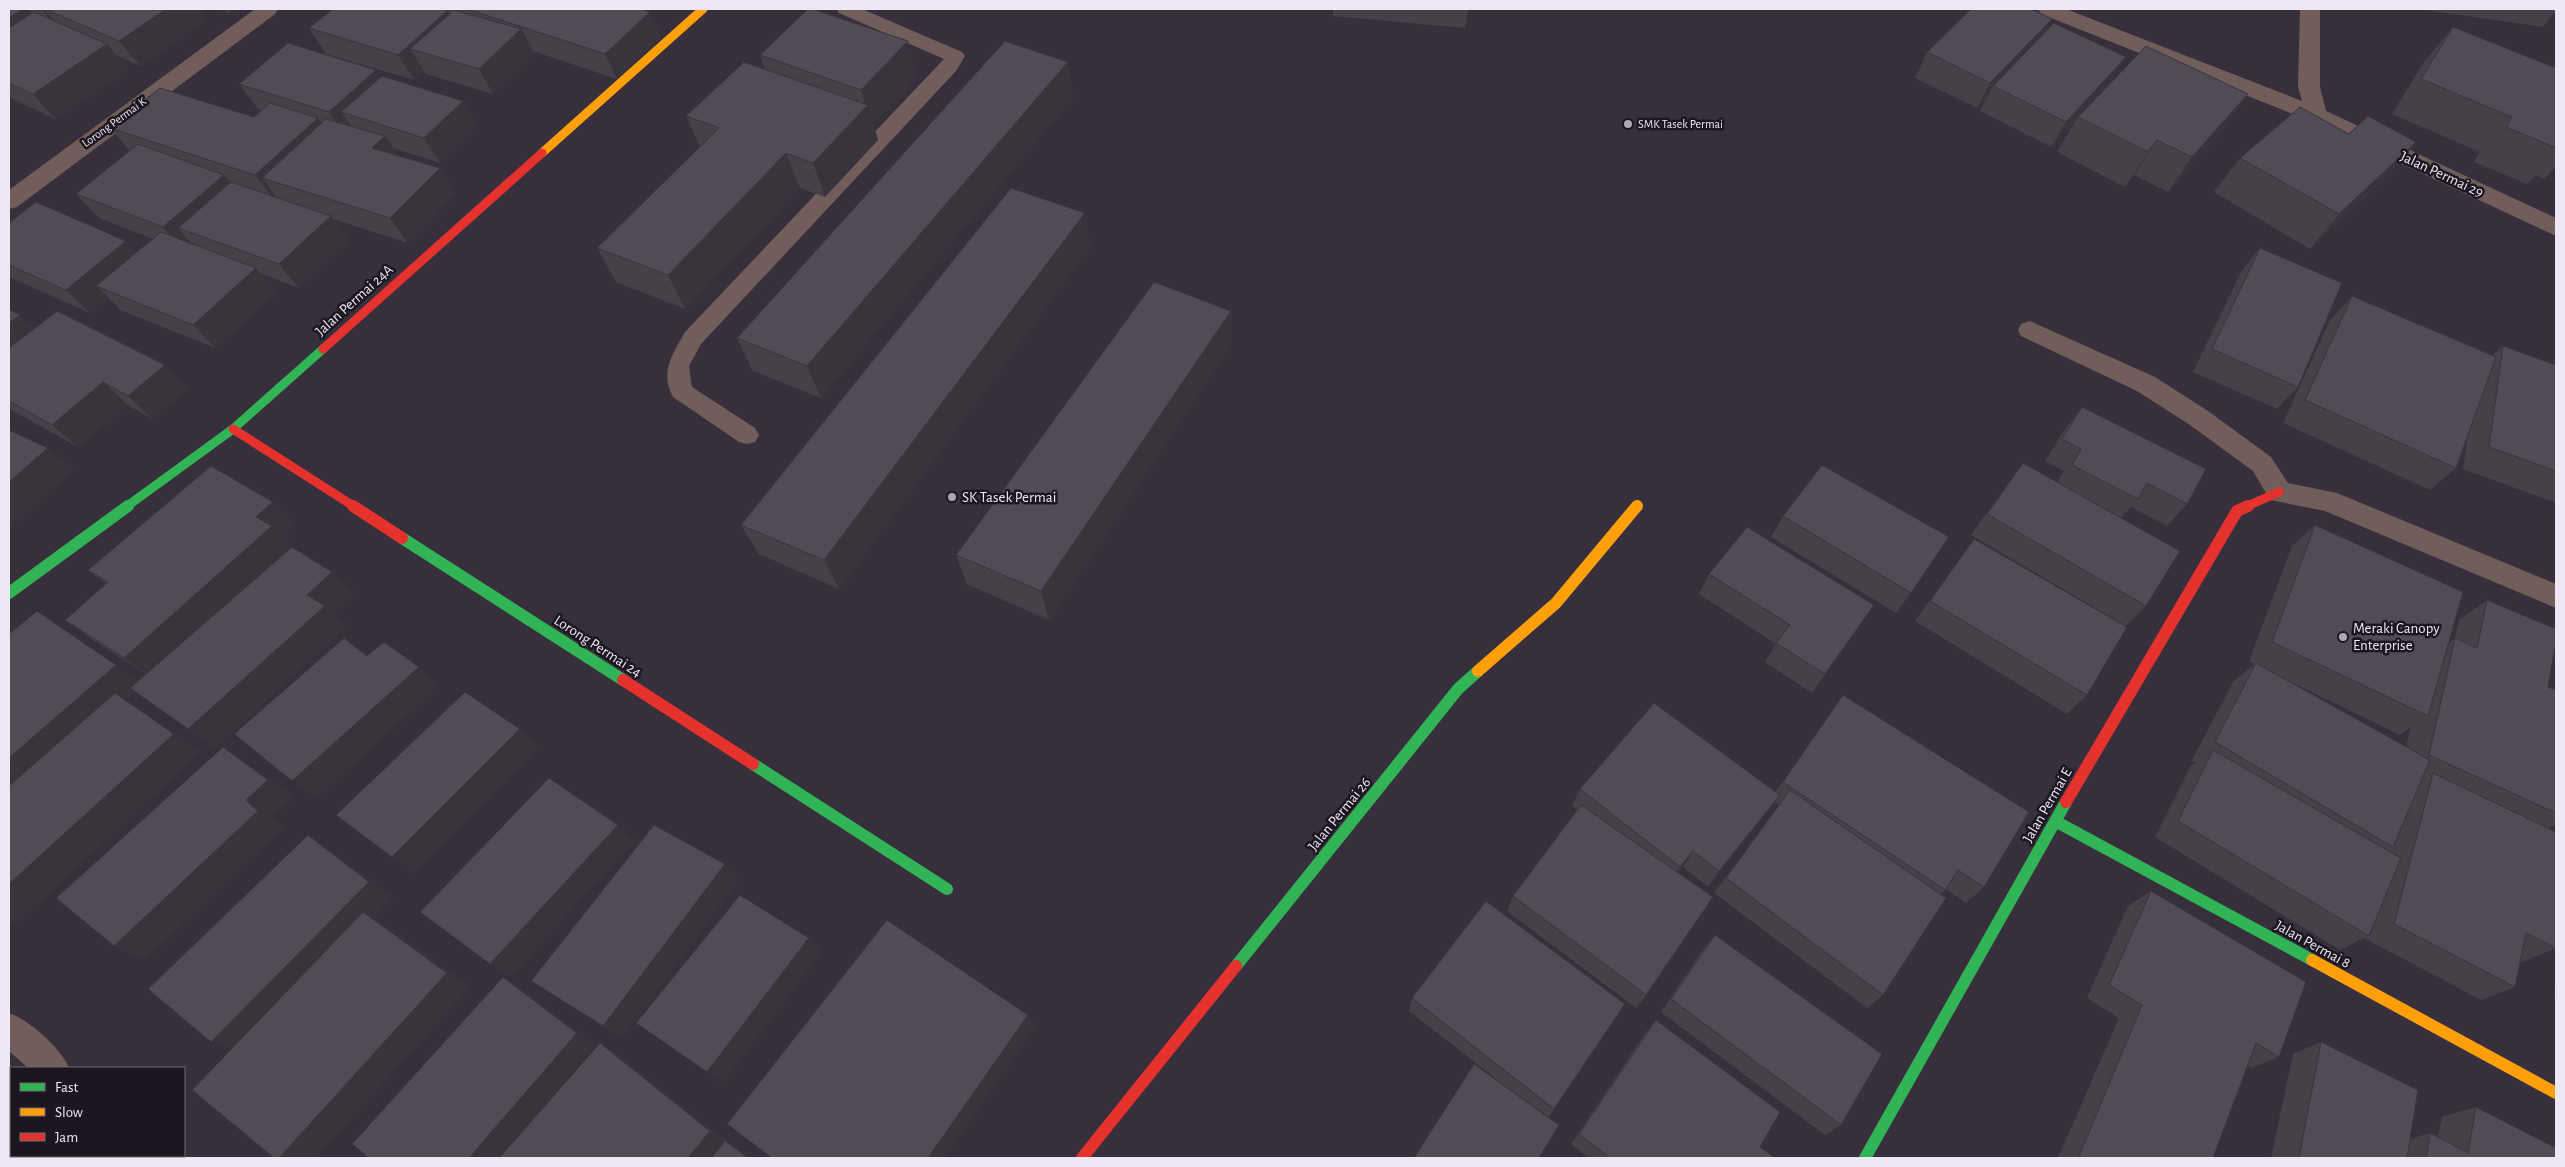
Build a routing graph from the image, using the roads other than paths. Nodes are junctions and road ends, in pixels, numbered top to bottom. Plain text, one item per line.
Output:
1 (268, 9) edge
2 (703, 9) edge
3 (846, 9) edge
4 (2048, 9) edge
5 (2310, 9) edge
6 (2316, 115) junction
7 (9, 200) edge
8 (2556, 228) edge
9 (2030, 330) dead end
10 (233, 428) junction
11 (747, 435) dead end
12 (2279, 492) junction
13 (1637, 506) dead end
14 (9, 593) edge
15 (2556, 596) edge
16 (2055, 821) junction
17 (947, 889) dead end
18 (9, 1029) edge
19 (51, 1067) edge
20 (2556, 1093) edge
21 (1086, 1157) edge
22 (1866, 1158) edge

1 - 7 street, Lorong Permai K
2 - 10 street, Jalan Permai 24A
3 - 11 lane
4 - 6 street, Jalan Permai 29
5 - 6 street
6 - 8 street, Jalan Permai 29
9 - 12 street
10 - 14 street, Jalan Permai 24A
10 - 17 street, Lorong Permai 24
12 - 15 street
12 - 16 street, Jalan Permai E
13 - 21 street, Jalan Permai 26
16 - 20 street, Jalan Permai 8
16 - 22 street, Jalan Permai E
18 - 19 street

